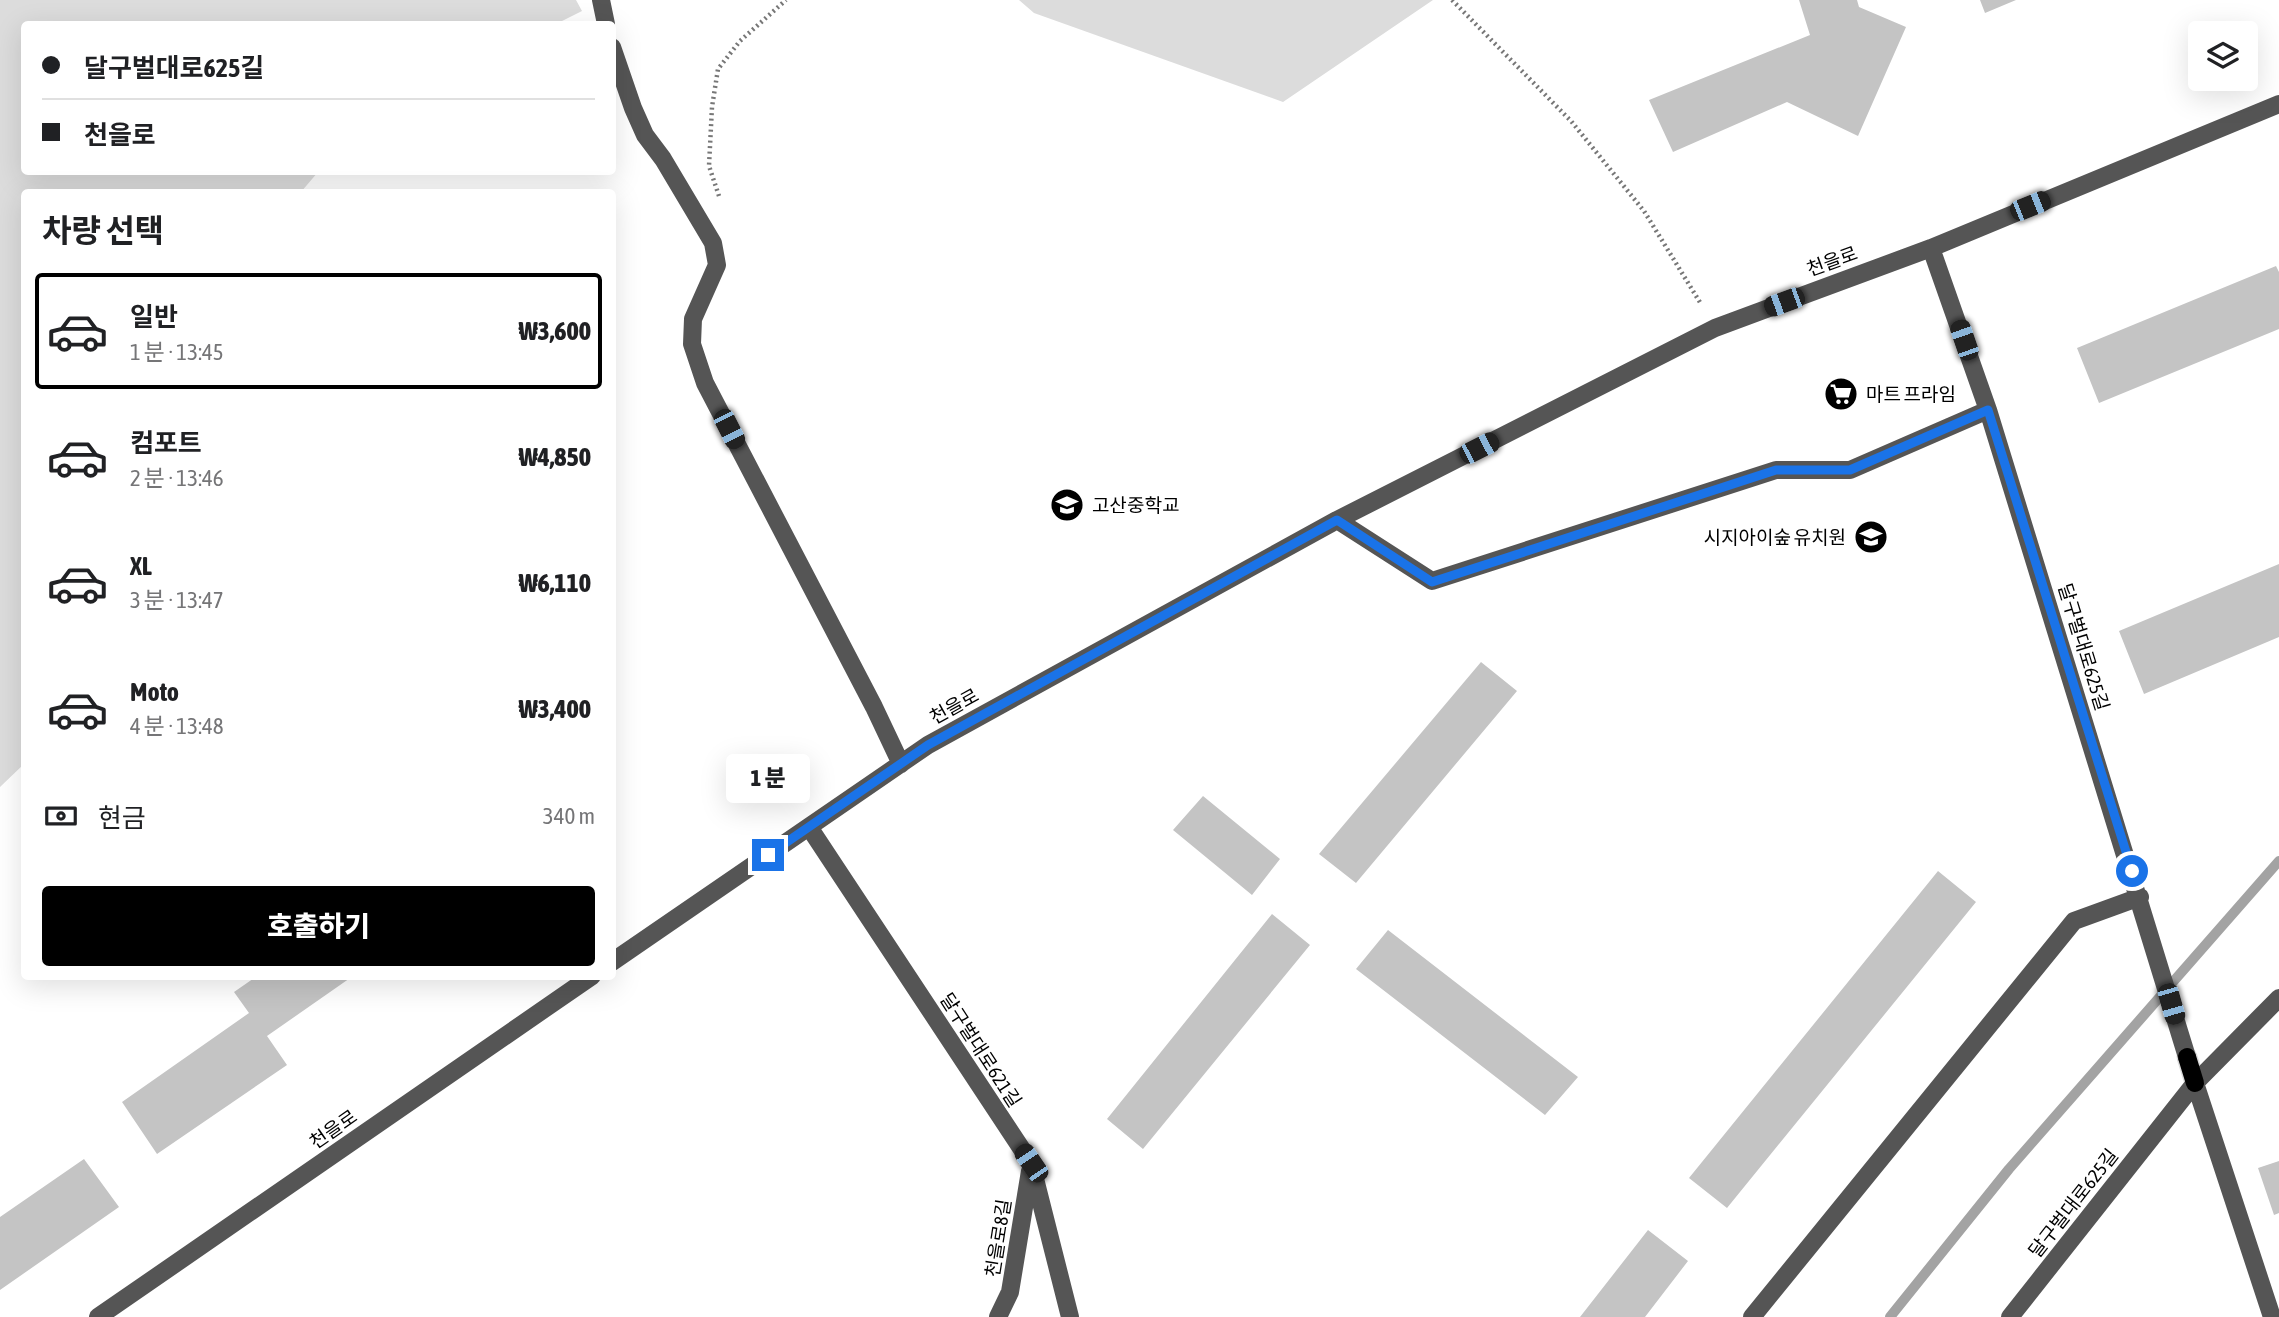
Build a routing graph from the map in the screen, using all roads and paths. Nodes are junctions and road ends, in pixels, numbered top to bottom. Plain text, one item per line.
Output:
1 (601, 0) edge
2 (786, 0) edge
3 (1452, 0) edge
4 (605, 21) edge
5 (616, 59) edge
6 (2279, 104) edge
7 (720, 198) dead end
8 (1931, 247) junction
9 (1715, 328) junction
10 (1988, 410) junction
11 (1337, 520) junction
12 (901, 764) junction
13 (809, 827) junction
14 (2140, 897) junction
15 (616, 959) edge
16 (586, 980) edge
17 (2279, 998) edge
18 (2187, 1057) joint
19 (2196, 1083) junction
20 (1031, 1163) junction
21 (98, 1317) edge
22 (998, 1317) edge
23 (1070, 1317) edge
24 (1752, 1317) edge
25 (2010, 1317) edge
26 (2272, 1317) edge

1 - 4 street
2 - 7 path
3 - 9 path
5 - 12 street
6 - 8 street, 천을로
8 - 9 street, 천을로
8 - 10 street, 달구벌대로625길
9 - 11 street, 천을로
10 - 11 street
10 - 14 street, 달구벌대로625길
11 - 12 street, 천을로
12 - 13 street, 천을로
13 - 15 street, 천을로
13 - 20 street, 달구벌대로621길
14 - 18 street, 달구벌대로625길
14 - 24 street
16 - 21 street, 천을로
17 - 19 street, 달구벌대로625길
18 - 19 main road
19 - 25 street, 달구벌대로625길
19 - 26 street
20 - 22 street, 천을로8길
20 - 23 street, 달구벌대로621길

